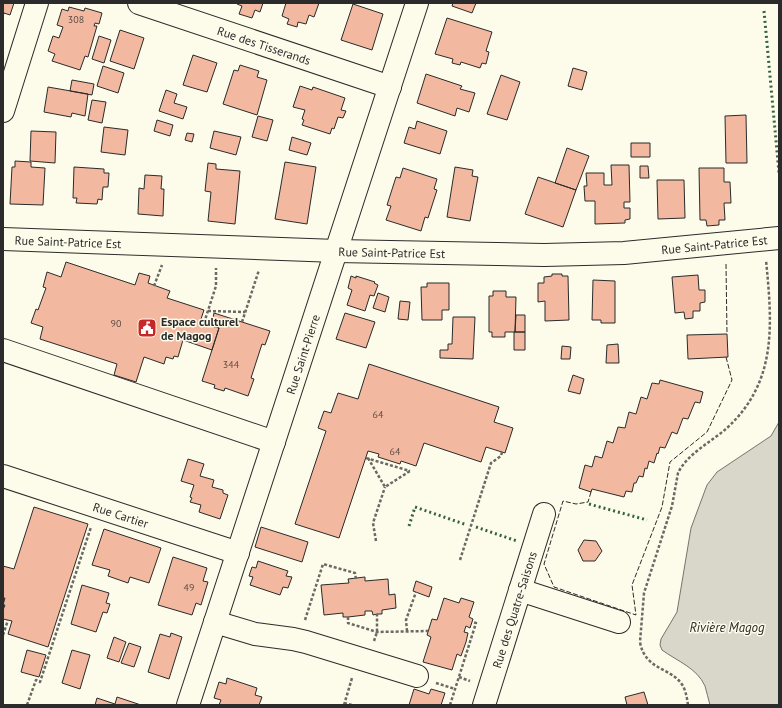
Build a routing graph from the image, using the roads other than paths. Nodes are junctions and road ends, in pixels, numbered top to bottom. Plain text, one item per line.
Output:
1 (37, 3) edge
2 (139, 3) edge
3 (417, 3) edge
4 (390, 87) junction
5 (3, 111) edge
6 (3, 239) edge
7 (772, 239) edge
8 (337, 251) junction
9 (3, 350) edge
10 (274, 442) junction
11 (3, 476) edge
12 (544, 514) dead end
13 (238, 553) junction
14 (520, 590) junction
15 (215, 622) junction
16 (619, 622) dead end
17 (417, 676) dead end
18 (188, 705) edge
19 (484, 705) edge

1 - 5 street
2 - 4 street, Rue des Tisserands
3 - 4 street, Rue Saint-Pierre
4 - 8 street, Rue Saint-Pierre
6 - 8 street, Rue Saint-Patrice Est
7 - 8 street, Rue Saint-Patrice Est
8 - 10 street, Rue Saint-Pierre
9 - 10 street
10 - 13 street, Rue Saint-Pierre
11 - 13 street, Rue Cartier
12 - 14 street, Rue des Quatre-Saisons
13 - 15 street, Rue Saint-Pierre
14 - 16 street
14 - 19 street, Rue des Quatre-Saisons
15 - 17 street
15 - 18 street, Rue Saint-Pierre

